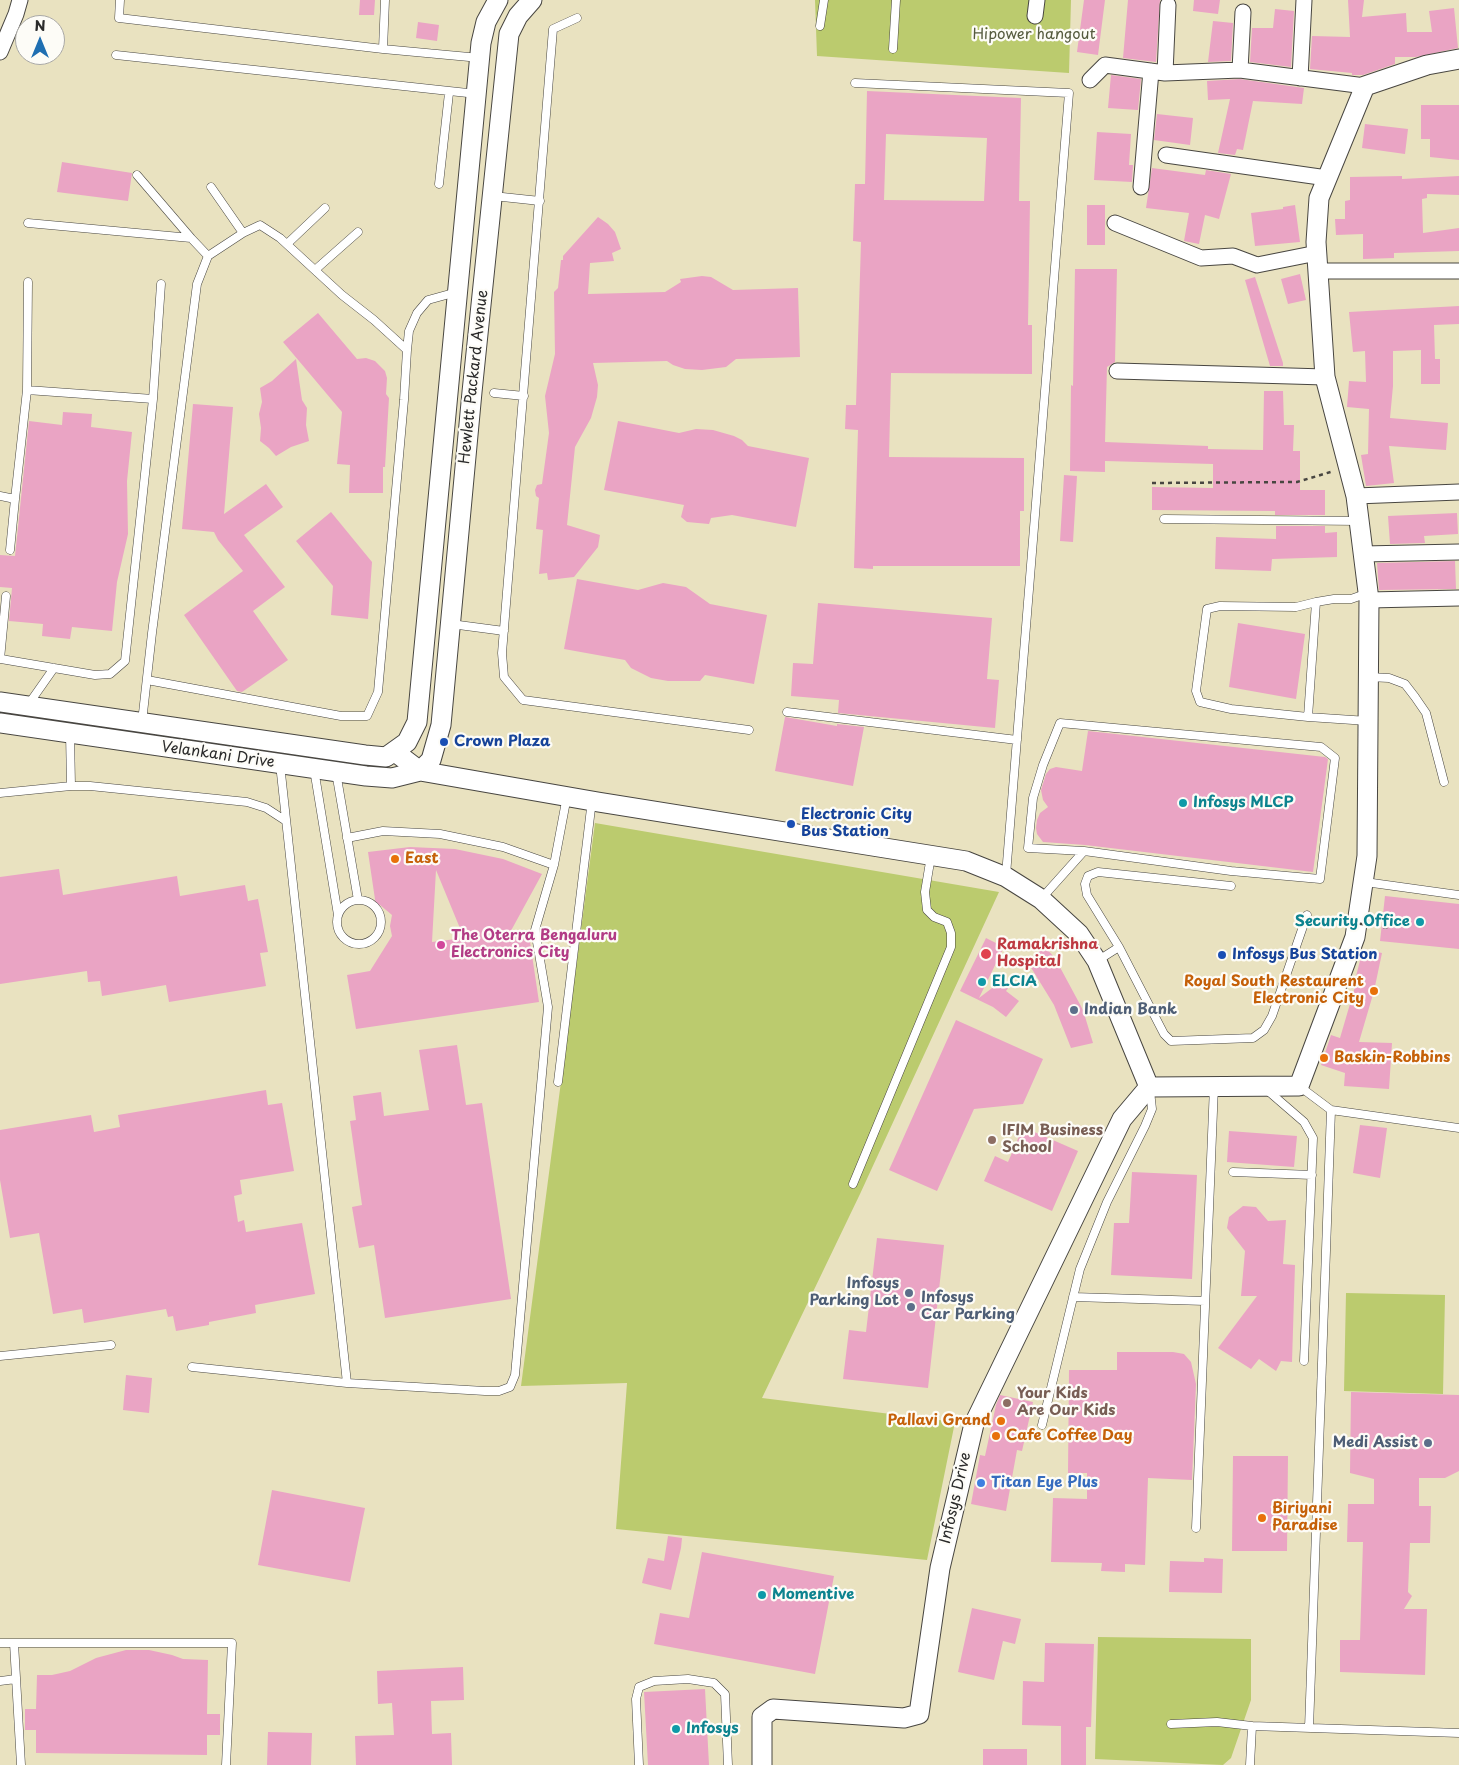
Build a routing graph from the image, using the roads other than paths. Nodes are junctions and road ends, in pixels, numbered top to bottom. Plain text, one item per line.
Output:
1 (20, 0) edge
2 (120, 0) edge
3 (386, 0) edge
4 (498, 0) edge
5 (532, 0) edge
6 (824, 0) edge
7 (896, 0) edge
8 (1037, 0) edge
9 (1304, 0) edge
10 (1168, 5) dead end
11 (1243, 12) dead end
12 (1035, 16) dead end
13 (577, 18) dead end
14 (486, 22) junction
15 (820, 26) dead end
16 (509, 34) junction
17 (383, 49) junction
18 (893, 49) dead end
19 (0, 52) edge
20 (116, 55) dead end
21 (480, 58) junction
22 (1459, 59) edge
23 (1240, 70) junction
24 (1158, 72) junction
25 (1300, 78) junction
26 (1090, 80) dead end
27 (855, 82) dead end
28 (1365, 86) junction
29 (449, 93) junction
30 (476, 94) junction
31 (1166, 155) dead end
32 (137, 175) dead end
33 (1327, 178) junction
34 (439, 184) dead end
35 (212, 187) dead end
36 (1141, 187) dead end
37 (492, 196) junction
38 (540, 201) junction
39 (325, 208) dead end
40 (28, 223) dead end
41 (1115, 223) dead end
42 (358, 232) dead end
43 (243, 233) junction
44 (191, 238) junction
45 (287, 244) junction
46 (208, 256) junction
47 (1318, 262) junction
48 (315, 270) junction
49 (1459, 270) edge
50 (28, 282) dead end
51 (161, 284) dead end
52 (458, 291) junction
53 (406, 350) junction
54 (1117, 371) dead end
55 (1325, 378) junction
56 (27, 390) junction
57 (494, 394) dead end
58 (524, 396) junction
59 (153, 400) junction
60 (1459, 492) edge
61 (0, 496) edge
62 (1356, 496) junction
63 (15, 499) junction
64 (1164, 519) dead end
65 (1359, 521) junction
66 (10, 550) dead end
67 (1459, 552) edge
68 (1363, 554) junction
69 (6, 596) dead end
70 (1369, 597) junction
71 (1459, 598) edge
72 (1316, 602) junction
73 (451, 624) junction
74 (504, 630) junction
75 (0, 659) edge
76 (54, 668) junction
77 (1368, 677) junction
78 (146, 680) junction
79 (0, 702) edge
80 (27, 706) junction
81 (787, 712) dead end
82 (1308, 717) junction
83 (1368, 721) junction
84 (0, 723) edge
85 (142, 723) junction
86 (749, 730) dead end
87 (70, 733) junction
88 (1017, 740) junction
89 (401, 747) junction
90 (280, 764) junction
91 (426, 765) junction
92 (314, 769) junction
93 (336, 772) junction
94 (1444, 782) dead end
95 (71, 786) junction
96 (0, 792) edge
97 (567, 796) junction
98 (592, 800) junction
99 (286, 821) junction
100 (348, 838) junction
101 (1084, 850) junction
102 (931, 856) junction
103 (554, 865) junction
104 (1006, 877) junction
105 (1362, 882) junction
106 (1231, 886) dead end
107 (1459, 895) edge
108 (1041, 899) junction
109 (358, 900) junction
110 (338, 915) junction
111 (1307, 915) dead end
112 (1118, 947) junction
113 (1097, 961) junction
114 (558, 1082) dead end
115 (1149, 1086) junction
116 (1214, 1086) junction
117 (1261, 1086) junction
118 (1299, 1086) junction
119 (1331, 1110) junction
120 (1459, 1128) edge
121 (1233, 1172) dead end
122 (1312, 1175) junction
123 (853, 1184) dead end
124 (1073, 1297) junction
125 (1205, 1301) junction
126 (110, 1344) dead end
127 (0, 1356) edge
128 (1304, 1361) dead end
129 (192, 1367) dead end
130 (347, 1383) junction
131 (1042, 1425) dead end
132 (1196, 1528) dead end
133 (0, 1643) edge
134 (14, 1643) junction
135 (16, 1679) junction
136 (0, 1681) edge
137 (1171, 1724) dead end
138 (1252, 1726) junction
139 (1308, 1728) junction
140 (1459, 1733) edge
141 (21, 1765) edge
142 (226, 1765) edge
143 (639, 1765) edge
144 (728, 1765) edge
145 (762, 1765) edge
146 (1250, 1765) edge

1 - 19 street
2 - 17 lane
3 - 17 lane
4 - 14 street, Hewlett Packard Avenue
5 - 16 street, Hewlett Packard Avenue
6 - 15 lane
7 - 18 lane
8 - 12 street
9 - 25 street
10 - 24 street
11 - 23 street
13 - 38 lane
14 - 16 street
14 - 21 street, Hewlett Packard Avenue
16 - 37 street, Hewlett Packard Avenue
17 - 21 lane
20 - 29 lane
21 - 30 street, Hewlett Packard Avenue
22 - 28 street
23 - 24 street
23 - 25 street
24 - 26 street
24 - 36 street
25 - 28 street
27 - 88 lane
28 - 33 street
29 - 30 lane
29 - 34 lane
30 - 52 street, Hewlett Packard Avenue
31 - 33 street
32 - 44 lane
33 - 47 street
35 - 43 lane
37 - 38 lane
37 - 73 street, Hewlett Packard Avenue
38 - 58 lane
39 - 45 lane
40 - 44 lane
41 - 47 street
42 - 48 lane
43 - 45 lane
43 - 46 lane
44 - 46 lane
45 - 48 lane
46 - 78 lane
47 - 49 street
47 - 55 street
48 - 53 lane
50 - 56 lane
51 - 59 lane
52 - 53 lane
52 - 89 street, Hewlett Packard Avenue
53 - 78 lane
54 - 55 street
55 - 62 street
56 - 59 lane
56 - 63 lane
57 - 58 lane
58 - 74 lane
59 - 76 lane
60 - 62 street
61 - 63 lane
62 - 65 street
63 - 66 lane
64 - 65 lane
65 - 68 street
67 - 68 street
68 - 70 street
69 - 75 lane
70 - 71 street
70 - 72 lane
70 - 77 street
72 - 82 lane
72 - 82 lane
73 - 74 lane
73 - 91 street, Hewlett Packard Avenue
74 - 86 lane
75 - 76 lane
76 - 80 lane
77 - 83 street
77 - 94 lane
78 - 85 lane
79 - 80 street, Velankani Drive
80 - 85 street, Velankani Drive
81 - 88 lane
82 - 83 lane
83 - 105 street
84 - 87 street, Velankani Drive
85 - 89 street, Velankani Drive
87 - 90 street, Velankani Drive
87 - 95 lane
88 - 104 lane
89 - 91 street
90 - 92 street, Velankani Drive
90 - 99 lane
91 - 93 street, Velankani Drive
91 - 97 street
92 - 93 street, Velankani Drive
92 - 110 lane
93 - 100 lane
95 - 96 lane
95 - 99 lane
97 - 98 street
97 - 103 lane
98 - 102 street
98 - 114 lane
99 - 130 lane
100 - 103 lane
100 - 109 lane
101 - 101 lane
101 - 108 lane
102 - 104 street
102 - 123 lane
103 - 130 lane
104 - 108 street
105 - 107 lane
105 - 118 street
106 - 112 lane
108 - 113 street
109 - 110 lane
109 - 110 lane
111 - 112 lane
112 - 113 lane
113 - 115 street
115 - 116 street
115 - 124 lane
115 - 145 street, Infosys Drive
116 - 117 street
116 - 125 lane
117 - 118 street
117 - 122 lane
118 - 119 lane
119 - 120 lane
119 - 139 lane
121 - 122 lane
122 - 128 lane
124 - 125 lane
124 - 131 lane
125 - 132 lane
126 - 127 lane
129 - 130 lane
133 - 134 lane
134 - 135 lane
134 - 142 lane
135 - 136 lane
135 - 141 lane
137 - 138 lane
138 - 139 lane
138 - 146 lane
139 - 140 lane
143 - 144 lane

